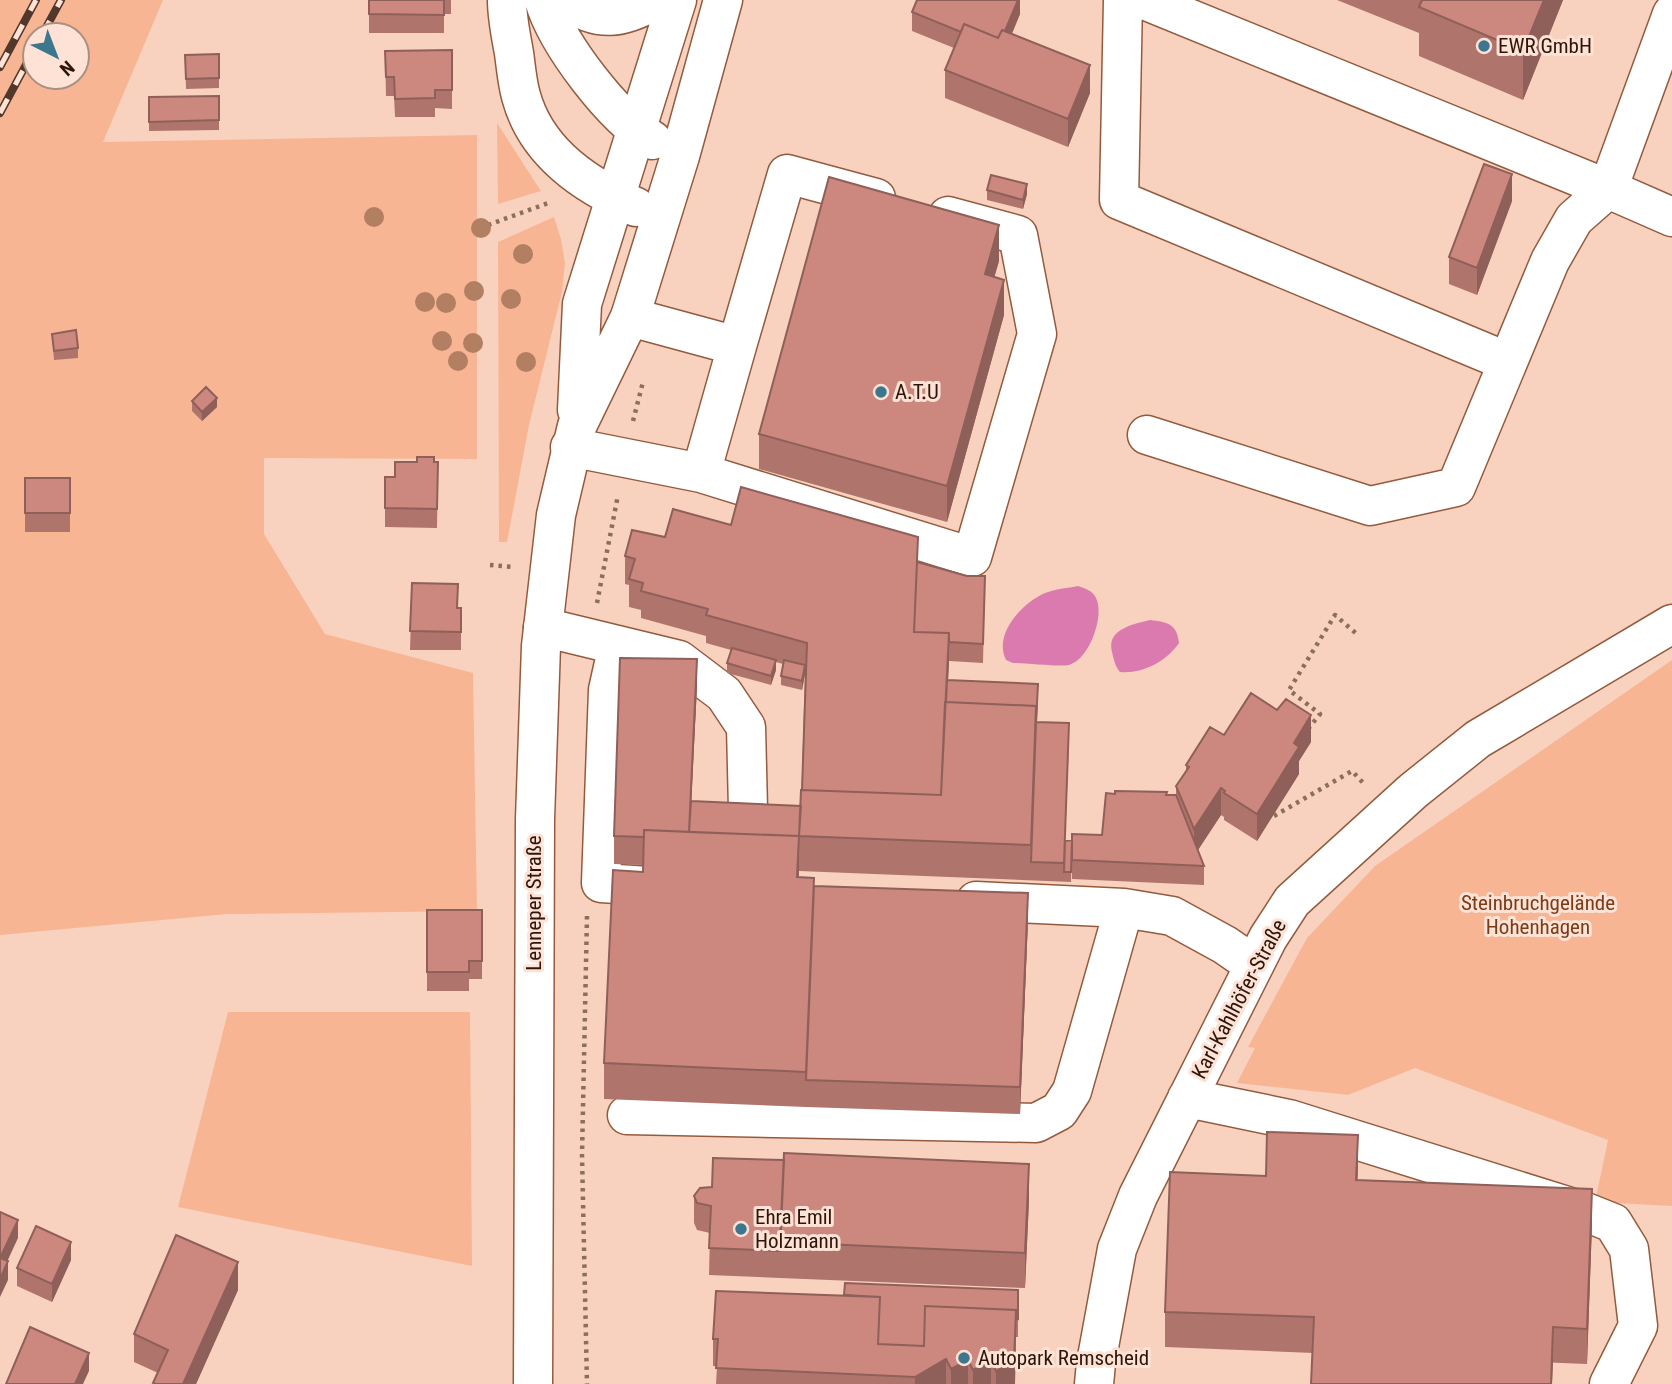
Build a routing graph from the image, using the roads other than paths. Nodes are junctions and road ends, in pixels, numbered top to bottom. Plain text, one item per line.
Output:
1 (507, 0) edge
2 (544, 0) edge
3 (566, 0) edge
4 (655, 0) edge
5 (677, 0) edge
6 (723, 0) edge
7 (1123, 0) edge
8 (1144, 0) edge
9 (1672, 15) edge
10 (635, 130) junction
11 (680, 156) junction
12 (1608, 189) junction
13 (615, 198) junction
14 (1672, 217) edge
15 (661, 218) junction
16 (630, 317) junction
17 (737, 346) junction
18 (1508, 362) junction
19 (1147, 435) dead end
20 (573, 436) junction
21 (701, 473) junction
22 (1672, 624) edge
23 (544, 627) junction
24 (618, 645) junction
25 (748, 809) edge
26 (699, 889) edge
27 (946, 900) edge
28 (1124, 908) junction
29 (1254, 965) junction
30 (1187, 1098) junction
31 (627, 1115) dead end
32 (533, 1384) edge
33 (1094, 1384) edge
34 (1609, 1384) edge

1 - 13 main road
2 - 10 main road
3 - 4 main road
5 - 10 main road, Lenneper Straße
6 - 11 main road, Lenneper Straße
7 - 18 main road
8 - 12 main road
9 - 12 main road
10 - 11 main road
10 - 13 main road, Lenneper Straße
11 - 15 main road, Lenneper Straße
12 - 14 main road
12 - 18 main road
13 - 15 main road
13 - 20 main road, Lenneper Straße
15 - 16 main road, Lenneper Straße
16 - 17 main road
16 - 20 main road, Lenneper Straße
17 - 21 main road
17 - 21 main road
18 - 19 main road
20 - 21 main road
20 - 23 main road, Lenneper Straße
22 - 29 main road, Karl-Kahlhöfer-Straße
23 - 24 main road
23 - 32 main road, Lenneper Straße
24 - 25 main road
24 - 26 main road
27 - 28 main road
28 - 29 main road
28 - 31 main road
29 - 30 main road, Karl-Kahlhöfer-Straße
30 - 33 main road, Karl-Kahlhöfer-Straße
30 - 34 main road

